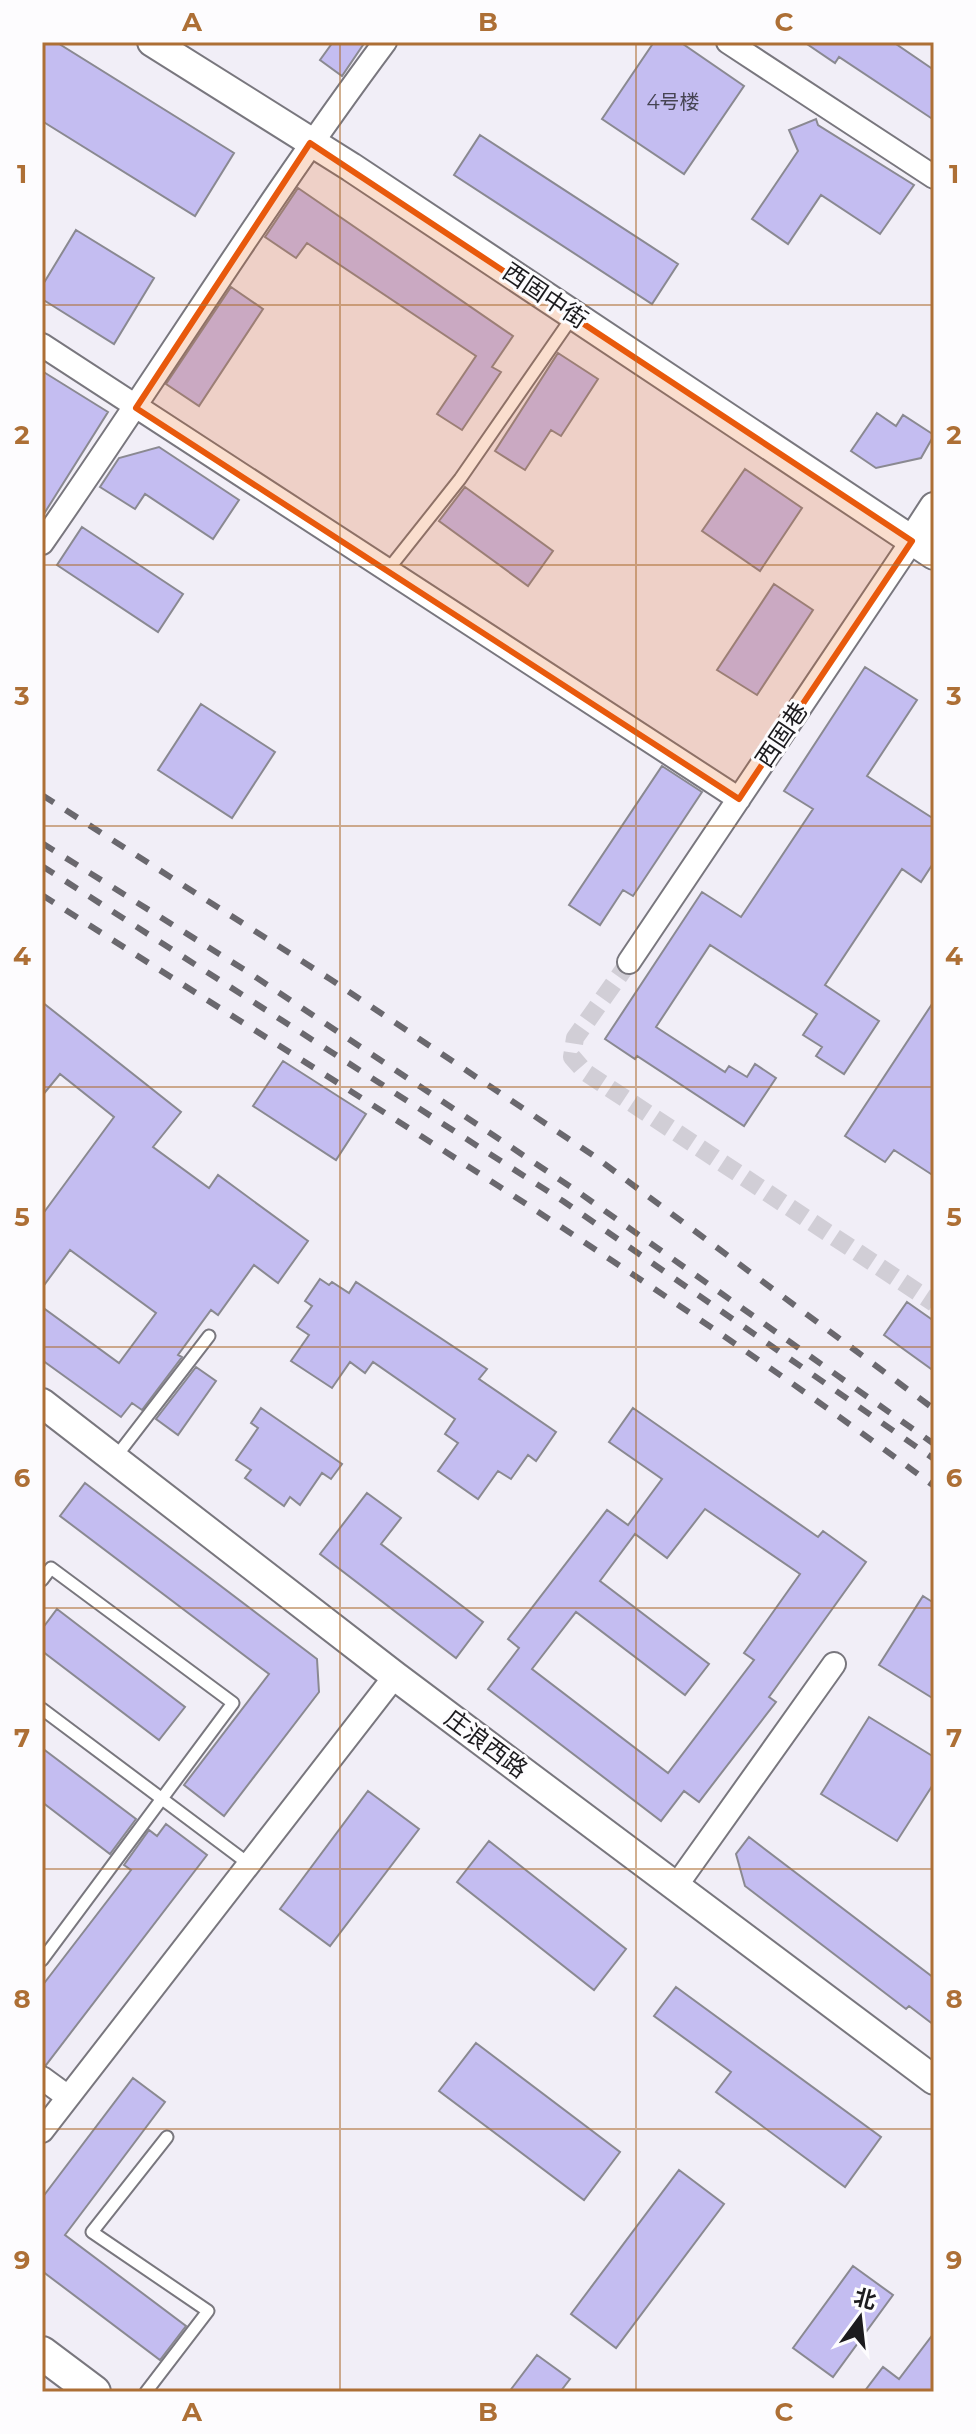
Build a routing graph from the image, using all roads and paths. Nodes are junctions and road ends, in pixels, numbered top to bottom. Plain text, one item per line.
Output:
1 (152, 42) edge
2 (385, 42) edge
3 (728, 42) edge
4 (310, 143) junction
5 (934, 177) edge
6 (573, 315) junction
7 (42, 345) edge
8 (136, 408) junction
9 (934, 507) edge
10 (42, 543) edge
11 (923, 548) edge
12 (387, 571) junction
13 (739, 799) junction
14 (629, 962) tunnel mouth
15 (209, 1336) dead end
16 (42, 1403) edge
17 (114, 1459) junction
18 (42, 1580) edge
19 (834, 1664) dead end
20 (395, 1676) junction
21 (42, 1709) edge
22 (162, 1799) junction
23 (249, 1864) junction
24 (676, 1886) junction
25 (42, 1960) edge
26 (42, 2078) edge
27 (934, 2080) edge
28 (68, 2097) junction
29 (42, 2131) edge
30 (167, 2137) dead end
31 (42, 2353) edge
32 (94, 2392) edge
33 (146, 2392) edge

1 - 4 street, 西固中街
2 - 4 street
3 - 5 street
4 - 6 street, 西固中街
4 - 8 street
6 - 11 street, 西固中街
6 - 12 lane
7 - 8 street
8 - 10 street
8 - 12 street
9 - 11 street, 西固巷
11 - 13 street, 西固巷
12 - 13 street
13 - 14 street, 西固巷
15 - 17 lane
16 - 17 street, 庄浪西路
17 - 20 street, 庄浪西路
18 - 22 lane
19 - 24 street
20 - 23 street
20 - 24 street, 庄浪西路
21 - 22 lane
22 - 23 lane
22 - 25 lane
23 - 28 street
24 - 27 street, 庄浪西路
26 - 28 street
28 - 29 street
30 - 33 lane
31 - 32 main road

